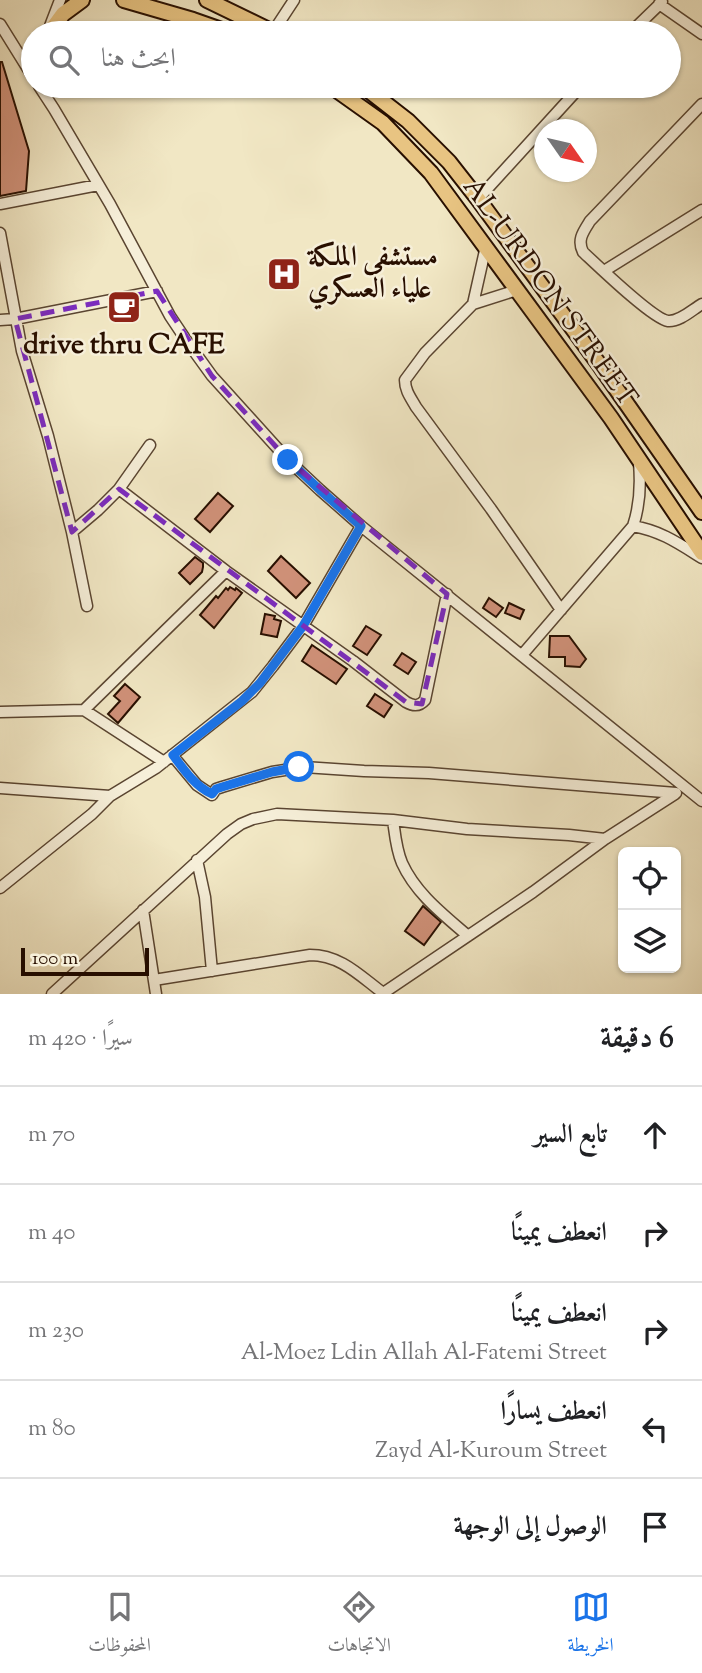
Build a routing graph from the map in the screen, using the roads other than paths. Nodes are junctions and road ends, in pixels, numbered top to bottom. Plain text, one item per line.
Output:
1 (60, 0) edge
2 (82, 0) edge
3 (124, 0) edge
4 (208, 0) edge
5 (294, 0) edge
6 (662, 2) edge
7 (52, 21) edge
8 (58, 21) edge
9 (197, 21) edge
10 (250, 21) edge
11 (281, 21) edge
12 (642, 21) edge
13 (0, 24) edge
14 (702, 34) edge
15 (21, 58) edge
16 (46, 98) edge
17 (51, 98) edge
18 (348, 98) edge
19 (378, 98) edge
20 (570, 98) edge
21 (702, 104) edge
22 (54, 109) junction
23 (98, 185) junction
24 (478, 199) junction
25 (0, 204) edge
26 (702, 210) edge
27 (0, 233) edge
28 (486, 246) junction
29 (604, 271) junction
30 (517, 290) junction
31 (157, 291) junction
32 (473, 304) junction
33 (702, 304) edge
34 (15, 319) junction
35 (0, 320) edge
36 (150, 445) dead end
37 (638, 458) junction
38 (119, 489) junction
39 (702, 512) edge
40 (361, 526) junction
41 (633, 526) junction
42 (72, 532) junction
43 (702, 553) edge
44 (702, 558) edge
45 (226, 571) junction
46 (447, 594) junction
47 (87, 606) dead end
48 (561, 610) junction
49 (303, 626) junction
50 (522, 655) junction
51 (84, 710) junction
52 (0, 712) edge
53 (168, 759) junction
54 (0, 788) edge
55 (680, 790) junction
56 (110, 796) junction
57 (702, 801) edge
58 (393, 820) junction
59 (605, 839) junction
60 (197, 860) junction
61 (0, 888) edge
62 (143, 910) junction
63 (468, 936) junction
64 (212, 971) junction
65 (154, 980) junction
66 (52, 994) edge
67 (156, 994) edge
68 (383, 994) edge

1 - 7 street
2 - 8 highway
3 - 9 highway
4 - 10 highway
5 - 11 street
6 - 12 street
6 - 14 street
13 - 15 street
16 - 22 street
17 - 22 street
18 - 28 highway, AL-URDON STREET
19 - 24 highway, AL-URDON STREET
20 - 24 street
21 - 29 street
22 - 23 street
23 - 25 street
23 - 31 street
24 - 39 highway, AL-URDON STREET
26 - 29 street
27 - 34 street
28 - 30 highway, AL-URDON STREET
28 - 32 street
29 - 33 street
30 - 32 street
30 - 37 highway, AL-URDON STREET
31 - 34 street
31 - 40 street
32 - 48 street
34 - 35 street
34 - 42 street
36 - 38 street
37 - 41 street
37 - 43 highway, AL-URDON STREET
38 - 42 street
38 - 45 street
40 - 46 street
40 - 49 street
41 - 44 street
41 - 48 street
42 - 47 street
45 - 49 street
45 - 51 street
46 - 49 street
46 - 50 street
48 - 50 street
49 - 53 street
50 - 55 street
51 - 52 street
51 - 53 street
53 - 55 street
53 - 56 street
54 - 56 street
55 - 57 street
55 - 59 street
56 - 61 street
58 - 59 street
58 - 60 street
58 - 63 street
59 - 63 street
60 - 62 street
60 - 64 street
62 - 65 street
62 - 66 street
63 - 68 street
64 - 65 street
64 - 68 street
65 - 67 street

